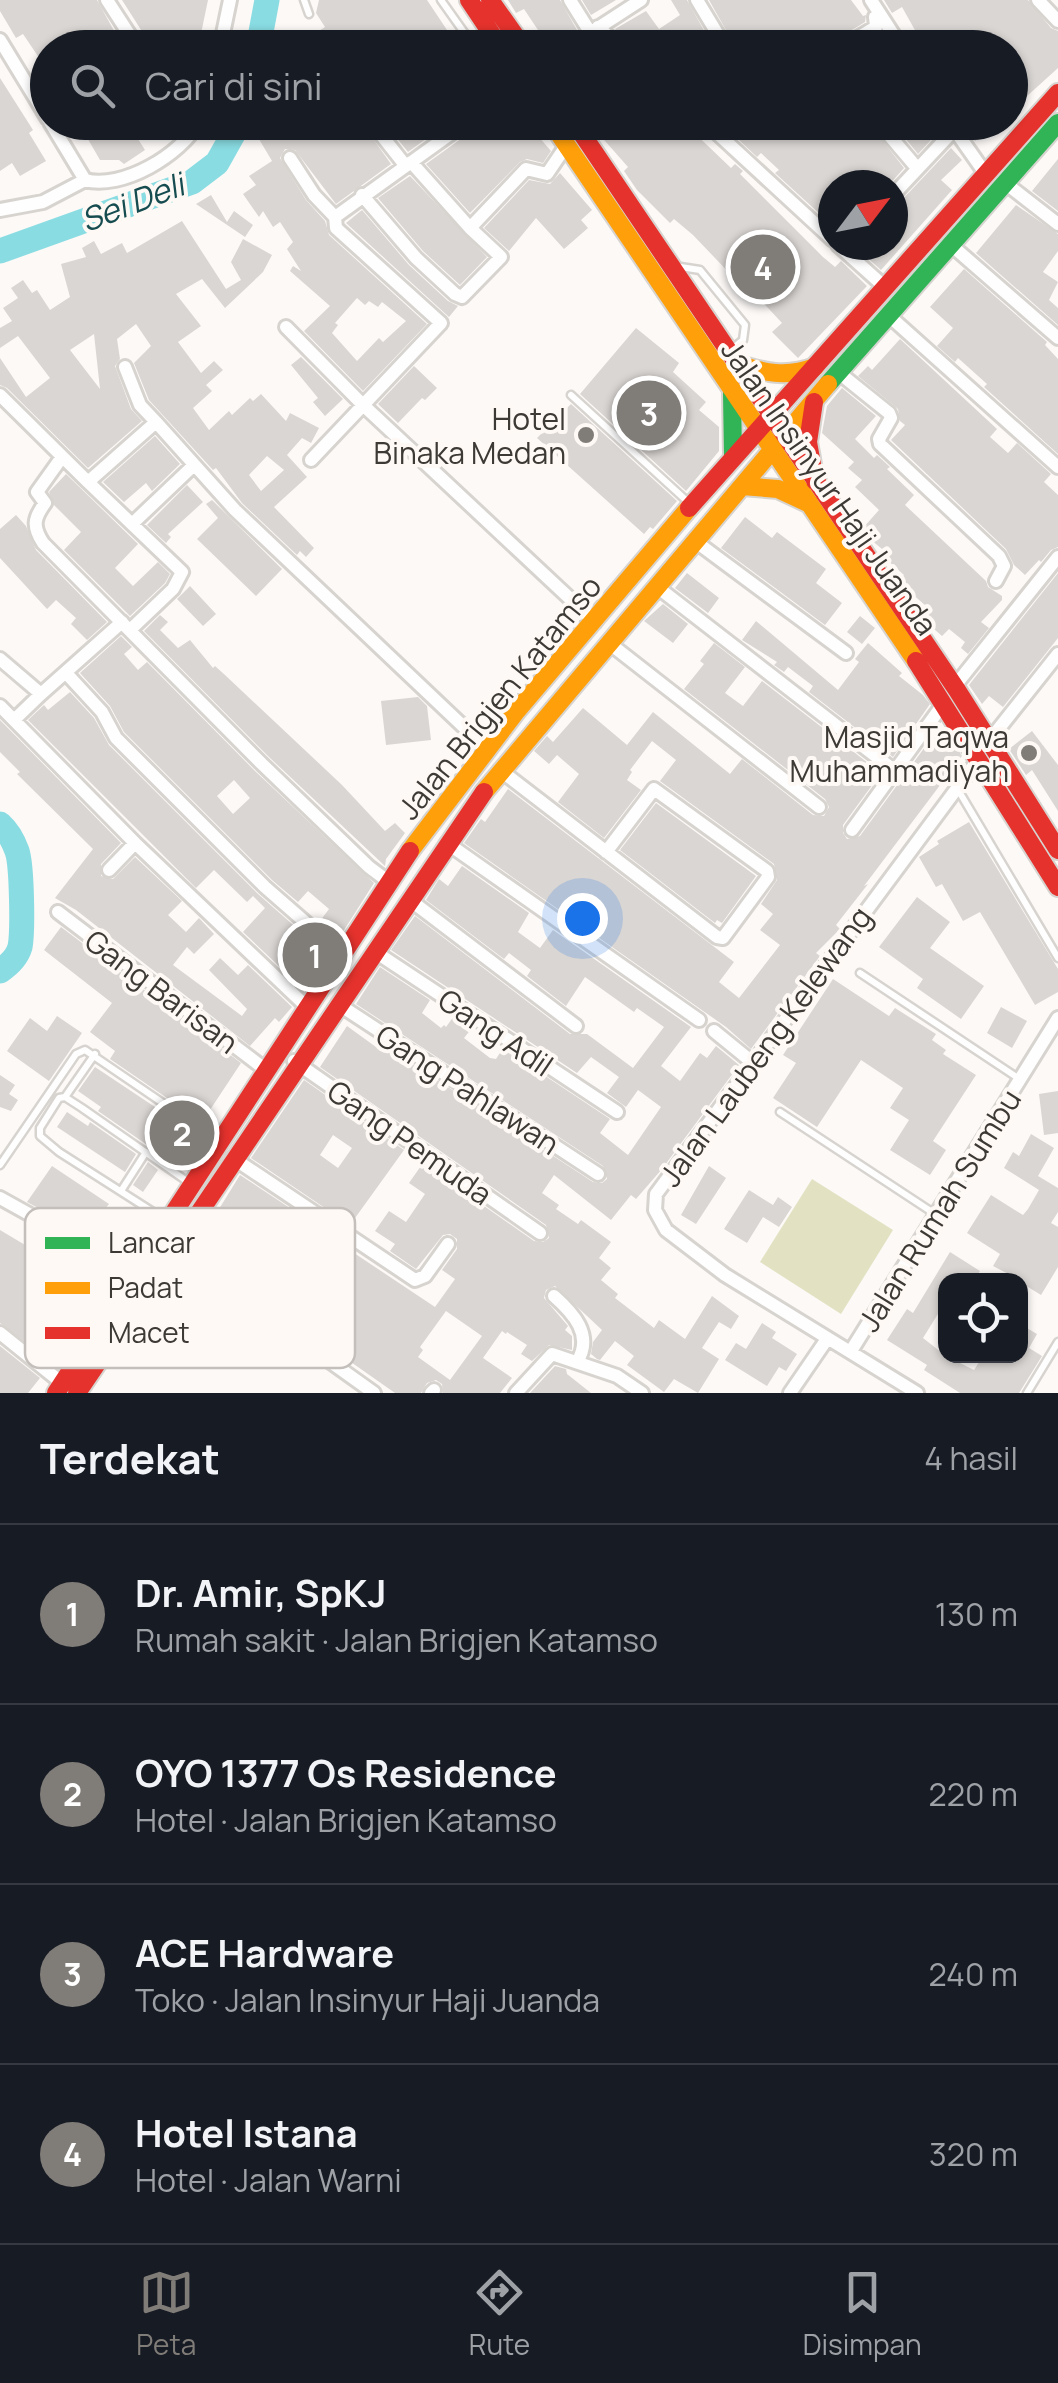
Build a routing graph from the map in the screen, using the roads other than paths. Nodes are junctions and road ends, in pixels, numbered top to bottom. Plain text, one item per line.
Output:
1 (108, 0) edge
2 (230, 0) edge
3 (304, 0) edge
4 (441, 0) edge
5 (470, 0) edge
6 (490, 0) edge
7 (570, 0) edge
8 (641, 0) edge
9 (697, 0) edge
10 (871, 0) edge
11 (1038, 0) edge
12 (309, 14) dead end
13 (880, 14) junction
14 (1058, 21) edge
15 (127, 30) edge
16 (224, 30) edge
17 (461, 30) edge
18 (490, 30) edge
19 (511, 30) edge
20 (594, 30) joint
21 (715, 30) edge
22 (871, 30) edge
23 (890, 30) edge
24 (0, 40) edge
25 (30, 89) edge
26 (1058, 92) edge
27 (1058, 123) edge
28 (1028, 125) edge
29 (61, 140) edge
30 (180, 140) edge
31 (387, 140) edge
32 (442, 140) edge
33 (562, 140) edge
34 (591, 140) edge
35 (725, 140) edge
36 (893, 140) edge
37 (941, 140) edge
38 (963, 140) edge
39 (1015, 140) edge
40 (566, 146) junction
41 (290, 158) dead end
42 (408, 164) junction
43 (917, 168) junction
44 (985, 173) junction
45 (908, 178) edge
46 (84, 180) junction
47 (1004, 182) junction
48 (362, 195) junction
49 (972, 203) junction
50 (0, 210) edge
51 (336, 217) junction
52 (818, 224) edge
53 (1058, 224) edge
54 (470, 228) junction
55 (950, 244) junction
56 (857, 260) edge
57 (668, 266) junction
58 (886, 288) junction
59 (887, 314) junction
60 (286, 326) dead end
61 (1058, 338) edge
62 (731, 358) junction
63 (816, 366) junction
64 (124, 367) dead end
65 (838, 372) junction
66 (571, 394) dead end
67 (732, 394) junction
68 (0, 395) edge
69 (814, 400) junction
70 (362, 404) junction
71 (156, 422) junction
72 (764, 423) junction
73 (778, 443) junction
74 (734, 456) junction
75 (62, 457) junction
76 (311, 460) dead end
77 (194, 465) junction
78 (1058, 466) edge
79 (815, 481) junction
80 (88, 482) junction
81 (742, 486) junction
82 (810, 504) junction
83 (692, 506) junction
84 (132, 524) junction
85 (696, 540) junction
86 (1058, 556) edge
87 (996, 581) dead end
88 (656, 586) junction
89 (595, 622) junction
90 (126, 626) junction
91 (608, 643) junction
92 (846, 653) dead end
93 (1057, 658) edge
94 (0, 659) edge
95 (67, 674) junction
96 (41, 694) junction
97 (949, 695) junction
98 (0, 706) edge
99 (14, 720) junction
100 (990, 741) junction
101 (486, 748) junction
102 (978, 760) junction
103 (500, 770) junction
104 (895, 771) junction
105 (957, 788) junction
106 (819, 807) dead end
107 (852, 830) dead end
108 (134, 843) junction
109 (446, 843) junction
110 (1058, 850) edge
111 (606, 852) junction
112 (109, 870) dead end
113 (389, 882) junction
114 (1058, 886) edge
115 (410, 900) junction
116 (58, 912) dead end
117 (374, 951) junction
118 (344, 956) junction
119 (1058, 958) edge
120 (860, 973) dead end
121 (338, 1004) junction
122 (309, 1008) junction
123 (1058, 1018) edge
124 (698, 1020) dead end
125 (576, 1026) dead end
126 (714, 1031) dead end
127 (280, 1051) junction
128 (96, 1054) junction
129 (752, 1062) junction
130 (298, 1064) junction
131 (266, 1070) junction
132 (1021, 1080) junction
133 (65, 1097) junction
134 (618, 1112) dead end
135 (780, 1112) dead end
136 (0, 1137) edge
137 (220, 1142) junction
138 (12, 1144) junction
139 (146, 1152) junction
140 (234, 1158) junction
141 (0, 1166) edge
142 (598, 1174) dead end
143 (192, 1185) junction
144 (120, 1192) junction
145 (0, 1198) edge
146 (147, 1208) edge
147 (184, 1208) edge
148 (193, 1208) edge
149 (308, 1208) edge
150 (25, 1212) edge
151 (936, 1214) junction
152 (540, 1233) dead end
153 (355, 1240) edge
154 (448, 1244) dead end
155 (554, 1296) dead end
156 (0, 1332) edge
157 (827, 1339) junction
158 (1058, 1342) edge
159 (852, 1351) junction
160 (25, 1352) edge
161 (578, 1362) junction
162 (44, 1368) edge
163 (83, 1368) edge
164 (87, 1368) edge
165 (339, 1368) edge
166 (71, 1390) edge
167 (374, 1393) edge
168 (516, 1393) edge
169 (642, 1393) edge
170 (790, 1393) edge
171 (917, 1393) edge
172 (1028, 1393) edge

1 - 15 street
2 - 16 street
3 - 12 lane
4 - 17 lane
5 - 18 main road
6 - 19 main road
7 - 20 street
8 - 20 street
9 - 21 street
10 - 13 street
11 - 14 street
13 - 22 street
13 - 23 street
24 - 25 street
26 - 28 main road, Jalan Brigjen Katamso
27 - 47 main road, Jalan Brigjen Katamso
29 - 46 street
30 - 46 street
31 - 42 street
32 - 42 street
33 - 40 main road, Jalan Insinyur Haji Juanda
34 - 57 main road, Jalan Insinyur Haji Juanda
35 - 52 street
36 - 43 street
37 - 43 street
38 - 44 street
39 - 44 main road, Jalan Brigjen Katamso
40 - 54 street
40 - 67 main road, Jalan Insinyur Haji Juanda
41 - 51 street
42 - 48 street
42 - 54 street
43 - 45 street
44 - 49 main road, Jalan Brigjen Katamso
46 - 50 street
47 - 49 main road, Jalan Brigjen Katamso
47 - 53 street
48 - 51 street
48 - 54 street
49 - 55 main road, Jalan Brigjen Katamso
49 - 58 main road, Jalan Brigjen Katamso
51 - 70 street
55 - 59 main road, Jalan Brigjen Katamso
55 - 61 street
56 - 58 street
57 - 62 main road, Jalan Insinyur Haji Juanda
57 - 62 lane
58 - 63 main road, Jalan Brigjen Katamso
59 - 65 main road, Jalan Brigjen Katamso
59 - 78 street
60 - 70 street
62 - 63 main road
62 - 72 main road, Jalan Insinyur Haji Juanda
63 - 72 main road, Jalan Brigjen Katamso
64 - 71 street
65 - 69 main road, Jalan Brigjen Katamso
65 - 87 street
66 - 83 lane
67 - 72 main road, Jalan Insinyur Haji Juanda
67 - 74 main road
68 - 75 street
69 - 73 main road, Jalan Brigjen Katamso
69 - 79 main road
70 - 76 street
70 - 89 street
71 - 77 street
71 - 80 street
72 - 73 main road, Jalan Insinyur Haji Juanda
72 - 74 main road, Jalan Brigjen Katamso
73 - 79 main road, Jalan Insinyur Haji Juanda
73 - 81 main road, Jalan Brigjen Katamso
73 - 82 main road, Jalan Insinyur Haji Juanda
74 - 83 main road, Jalan Brigjen Katamso
75 - 80 street
75 - 90 street
77 - 84 street
77 - 101 street
79 - 97 main road, Jalan Insinyur Haji Juanda
80 - 84 street
81 - 82 main road
81 - 85 main road, Jalan Brigjen Katamso
82 - 97 main road, Jalan Insinyur Haji Juanda
83 - 89 main road, Jalan Brigjen Katamso
84 - 90 street
85 - 88 main road, Jalan Brigjen Katamso
85 - 92 street
86 - 97 street
88 - 91 main road, Jalan Brigjen Katamso
88 - 104 street
89 - 101 main road, Jalan Brigjen Katamso
90 - 95 street
90 - 113 street
91 - 103 main road, Jalan Brigjen Katamso
91 - 106 street
93 - 100 street
94 - 96 street
95 - 96 street
95 - 118 street
96 - 99 street
97 - 100 main road, Jalan Insinyur Haji Juanda
97 - 102 main road, Jalan Insinyur Haji Juanda
97 - 104 street
98 - 99 street
99 - 108 street
100 - 110 main road, Jalan Insinyur Haji Juanda
101 - 113 main road, Jalan Brigjen Katamso
102 - 105 street, Jalan Laubeng Kelewang
102 - 114 main road, Jalan Insinyur Haji Juanda
103 - 109 main road, Jalan Brigjen Katamso
103 - 111 street
104 - 107 street
105 - 119 lane
105 - 129 street, Jalan Laubeng Kelewang
108 - 112 street
108 - 122 street
109 - 115 main road, Jalan Brigjen Katamso
109 - 124 street
111 - 111 street
113 - 118 main road, Jalan Brigjen Katamso
115 - 117 main road, Jalan Brigjen Katamso
115 - 125 street
116 - 131 street, Gang Barisan
117 - 121 main road, Jalan Brigjen Katamso
117 - 134 street, Gang Adil
118 - 122 main road, Jalan Brigjen Katamso
120 - 132 lane
121 - 130 main road, Jalan Brigjen Katamso
121 - 142 street, Gang Pahlawan
122 - 127 main road, Jalan Brigjen Katamso
123 - 132 street, Jalan Rumah Sumbu
126 - 129 street
127 - 130 street, Gang Pemuda
127 - 131 main road, Jalan Brigjen Katamso
128 - 133 lane
128 - 137 lane
128 - 138 lane
129 - 157 street, Jalan Laubeng Kelewang
130 - 140 main road, Jalan Brigjen Katamso
130 - 152 street, Gang Pemuda
131 - 137 main road, Jalan Brigjen Katamso
132 - 151 street, Jalan Rumah Sumbu
133 - 139 lane
133 - 144 lane
135 - 151 lane
136 - 138 lane
137 - 143 main road, Jalan Brigjen Katamso
138 - 141 lane
139 - 143 lane
139 - 144 lane
140 - 148 main road, Jalan Brigjen Katamso
140 - 149 street
143 - 147 main road, Jalan Brigjen Katamso
144 - 146 lane
145 - 150 street
151 - 159 street, Jalan Rumah Sumbu
153 - 154 street
155 - 161 street
156 - 160 street
157 - 159 street, Jalan Laubeng Kelewang
157 - 170 street
158 - 172 lane
159 - 171 street, Jalan Laubeng Kelewang
161 - 168 street
161 - 169 street
162 - 166 street
163 - 166 main road, Jalan Brigjen Katamso
164 - 166 main road, Jalan Brigjen Katamso
165 - 167 street

